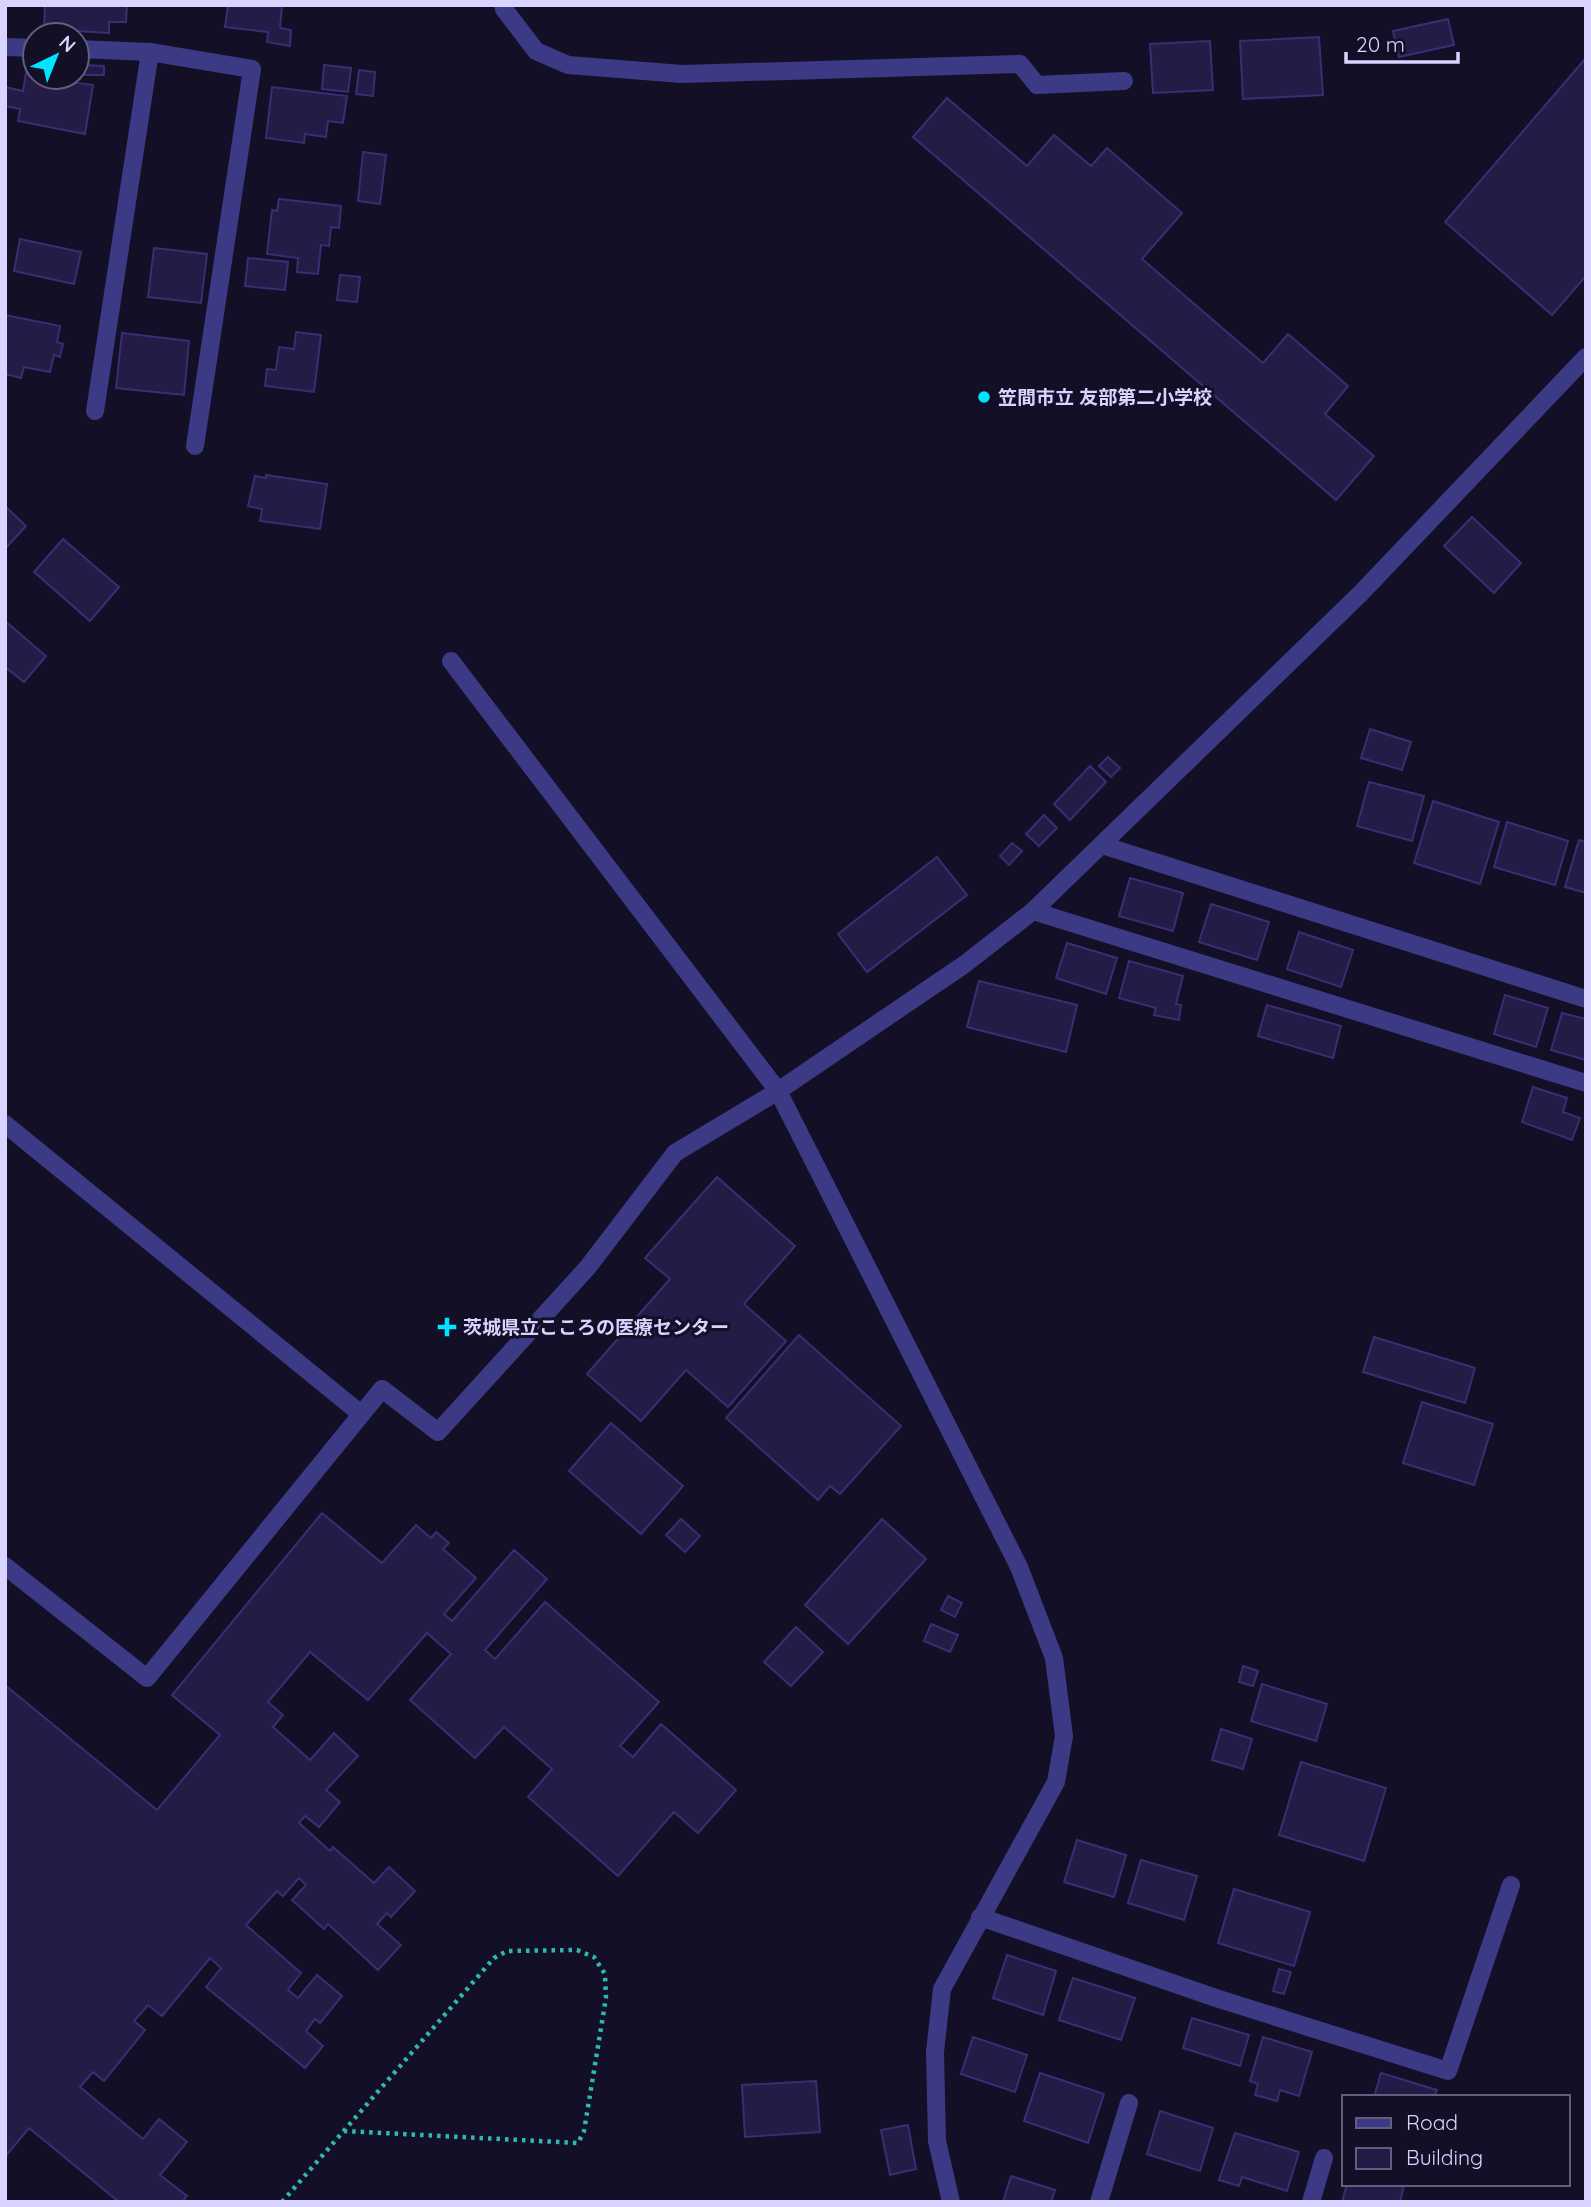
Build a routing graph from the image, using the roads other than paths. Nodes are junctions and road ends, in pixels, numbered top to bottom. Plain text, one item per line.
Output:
1 (503, 5) edge
2 (91, 50) edge
3 (150, 52) junction
4 (1124, 81) dead end
5 (1586, 357) edge
6 (95, 411) dead end
7 (195, 446) dead end
8 (451, 661) dead end
9 (1102, 845) junction
10 (1033, 911) junction
11 (1586, 999) edge
12 (1586, 1083) edge
13 (778, 1091) junction
14 (5, 1124) edge
15 (361, 1414) junction
16 (5, 1566) edge
17 (1511, 1885) dead end
18 (980, 1917) junction
19 (1129, 2103) dead end
20 (1324, 2158) dead end
21 (951, 2202) edge
22 (1099, 2202) edge
23 (1311, 2202) edge

1 - 4 street
2 - 3 street
3 - 6 street
3 - 7 street
5 - 9 street
8 - 13 street
9 - 10 street
9 - 11 street
10 - 12 street
10 - 13 street
13 - 15 street
13 - 18 street
14 - 15 street
15 - 16 street
17 - 18 street
18 - 21 street
19 - 22 street
20 - 23 street

